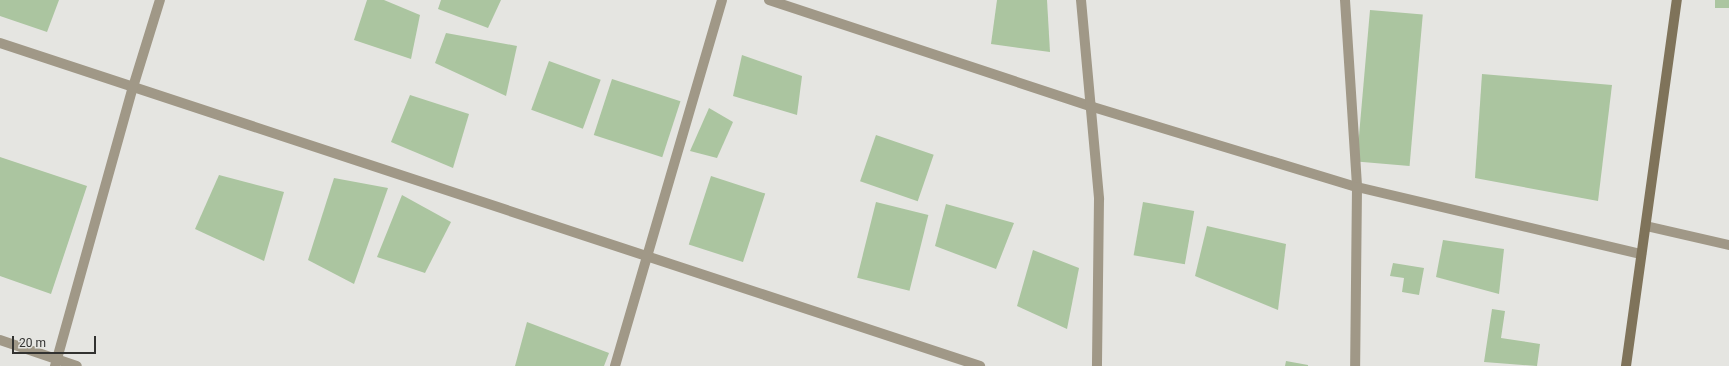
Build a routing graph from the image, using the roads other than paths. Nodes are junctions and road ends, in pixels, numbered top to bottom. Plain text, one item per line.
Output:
1 (160, 0) edge
2 (722, 0) edge
3 (768, 0) edge
4 (1081, 0) edge
5 (1345, 0) edge
6 (1677, 0) edge
7 (0, 44) edge
8 (133, 86) junction
9 (1093, 107) junction
10 (1357, 186) junction
11 (1646, 226) junction
12 (1729, 245) edge
13 (1641, 254) junction
14 (647, 257) junction
15 (0, 340) edge
16 (56, 362) edge
17 (77, 366) edge
18 (614, 366) edge
19 (980, 366) edge
20 (1097, 366) edge
21 (1355, 366) edge
22 (1626, 366) edge

1 - 8 street
2 - 14 street
3 - 9 street
4 - 9 street
5 - 10 street
6 - 11 street
7 - 8 street
8 - 14 street
8 - 16 street
9 - 10 street
9 - 20 street
10 - 13 street
10 - 21 street
11 - 12 street
11 - 13 street
13 - 22 street
14 - 18 street
14 - 19 street
15 - 16 street
16 - 17 street

